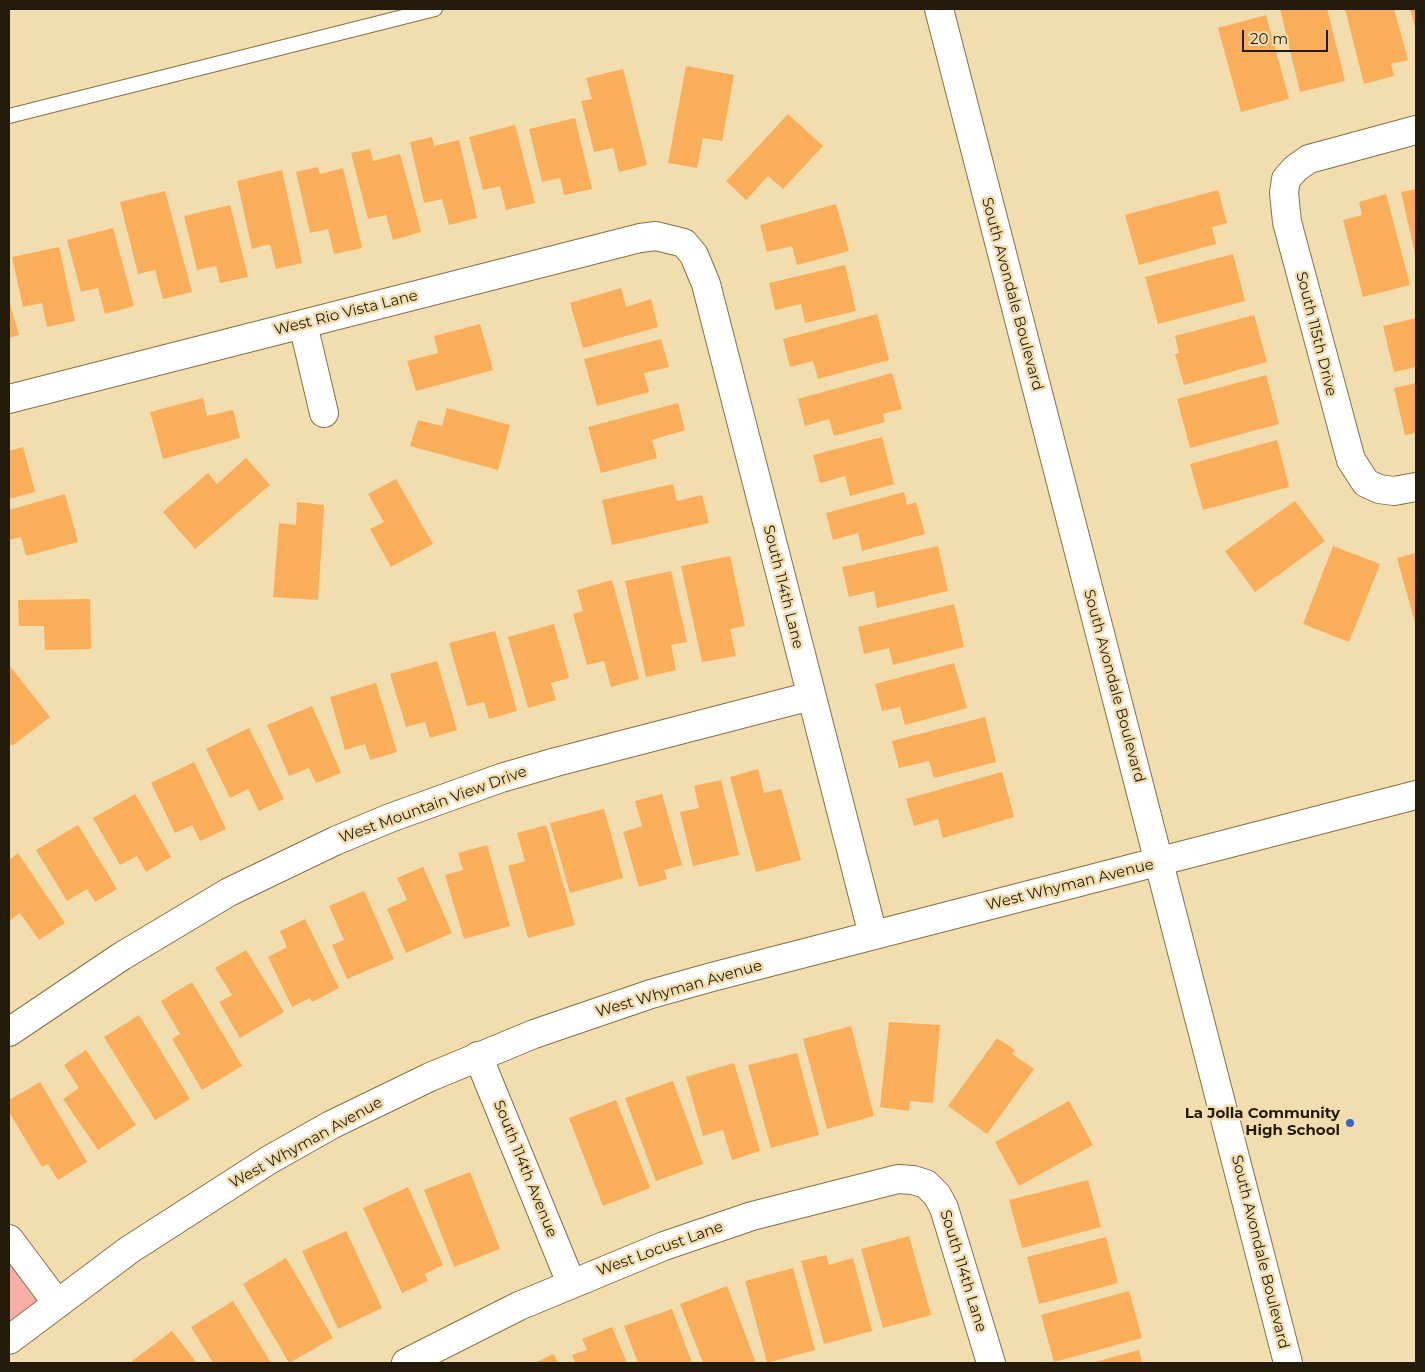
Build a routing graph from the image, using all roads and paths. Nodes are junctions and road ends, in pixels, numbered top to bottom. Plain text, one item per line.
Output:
1 (435, 9) edge
2 (939, 9) edge
3 (418, 11) edge
4 (9, 116) edge
5 (1416, 130) edge
6 (684, 243) joint
7 (303, 324) junction
8 (9, 399) edge
9 (324, 413) dead end
10 (1416, 487) edge
11 (811, 696) junction
12 (1416, 796) edge
13 (1160, 862) junction
14 (874, 935) junction
15 (9, 1032) edge
16 (478, 1056) junction
17 (926, 1184) joint
18 (9, 1239) edge
19 (571, 1282) junction
20 (57, 1303) junction
21 (9, 1340) edge
22 (406, 1363) edge
23 (991, 1363) edge
24 (1288, 1363) edge

1 - 3 lane
2 - 13 street, South Avondale Boulevard
3 - 4 lane
5 - 10 street, South 115th Drive
6 - 7 street, West Rio Vista Lane
6 - 11 street, South 114th Lane
7 - 8 street, West Rio Vista Lane
7 - 9 street
11 - 14 street, South 114th Lane
11 - 15 street, West Mountain View Drive
12 - 13 street, West Whyman Avenue
13 - 14 street, West Whyman Avenue
13 - 24 street, South Avondale Boulevard
14 - 16 street, West Whyman Avenue
16 - 19 street, South 114th Avenue
16 - 20 street, West Whyman Avenue
17 - 19 street, West Locust Lane
17 - 23 street, South 114th Lane
18 - 20 street
19 - 22 street, West Locust Lane
20 - 21 street, West Whyman Avenue

